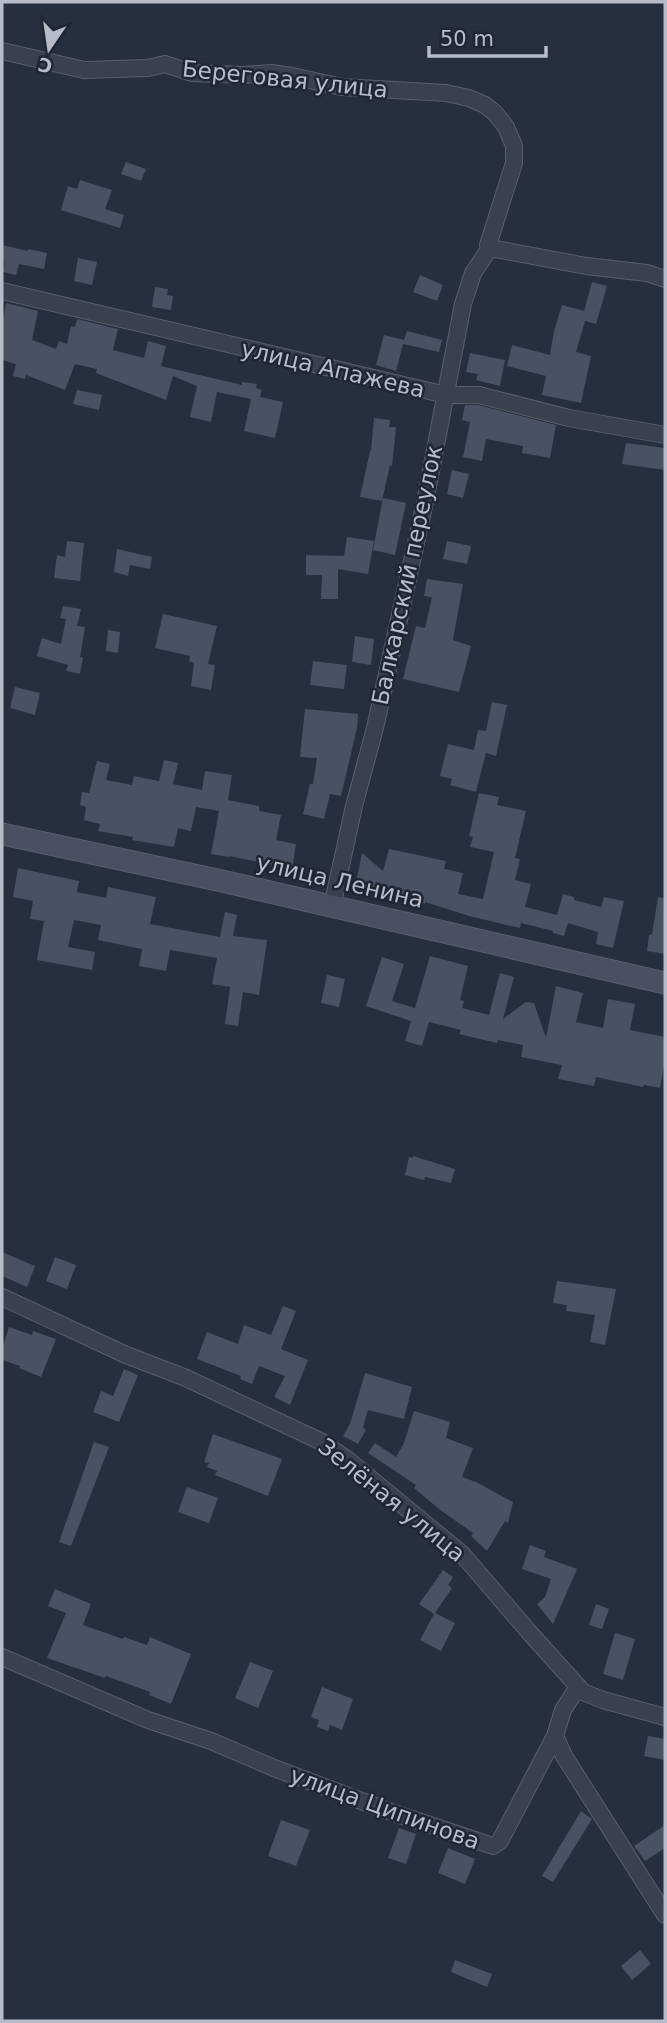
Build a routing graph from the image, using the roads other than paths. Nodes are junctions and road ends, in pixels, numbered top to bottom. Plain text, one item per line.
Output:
1 (2, 51) edge
2 (489, 248) junction
3 (665, 279) edge
4 (2, 291) edge
5 (446, 395) junction
6 (665, 435) edge
7 (2, 834) edge
8 (332, 907) junction
9 (665, 983) edge
10 (2, 1297) edge
11 (2, 1657) edge
12 (578, 1687) junction
13 (665, 1717) edge
14 (555, 1735) junction
15 (665, 1915) edge

1 - 2 street, Береговая улица
2 - 3 street
2 - 5 street, Балкарский переулок
4 - 5 street, улица Апажева
5 - 6 street, улица Апажева
5 - 8 street, Балкарский переулок
7 - 8 street, улица Ленина
8 - 9 street, улица Ленина
10 - 12 street, Зелёная улица
11 - 14 street, улица Ципинова
12 - 13 street, Зелёная улица
12 - 14 street
14 - 15 street

